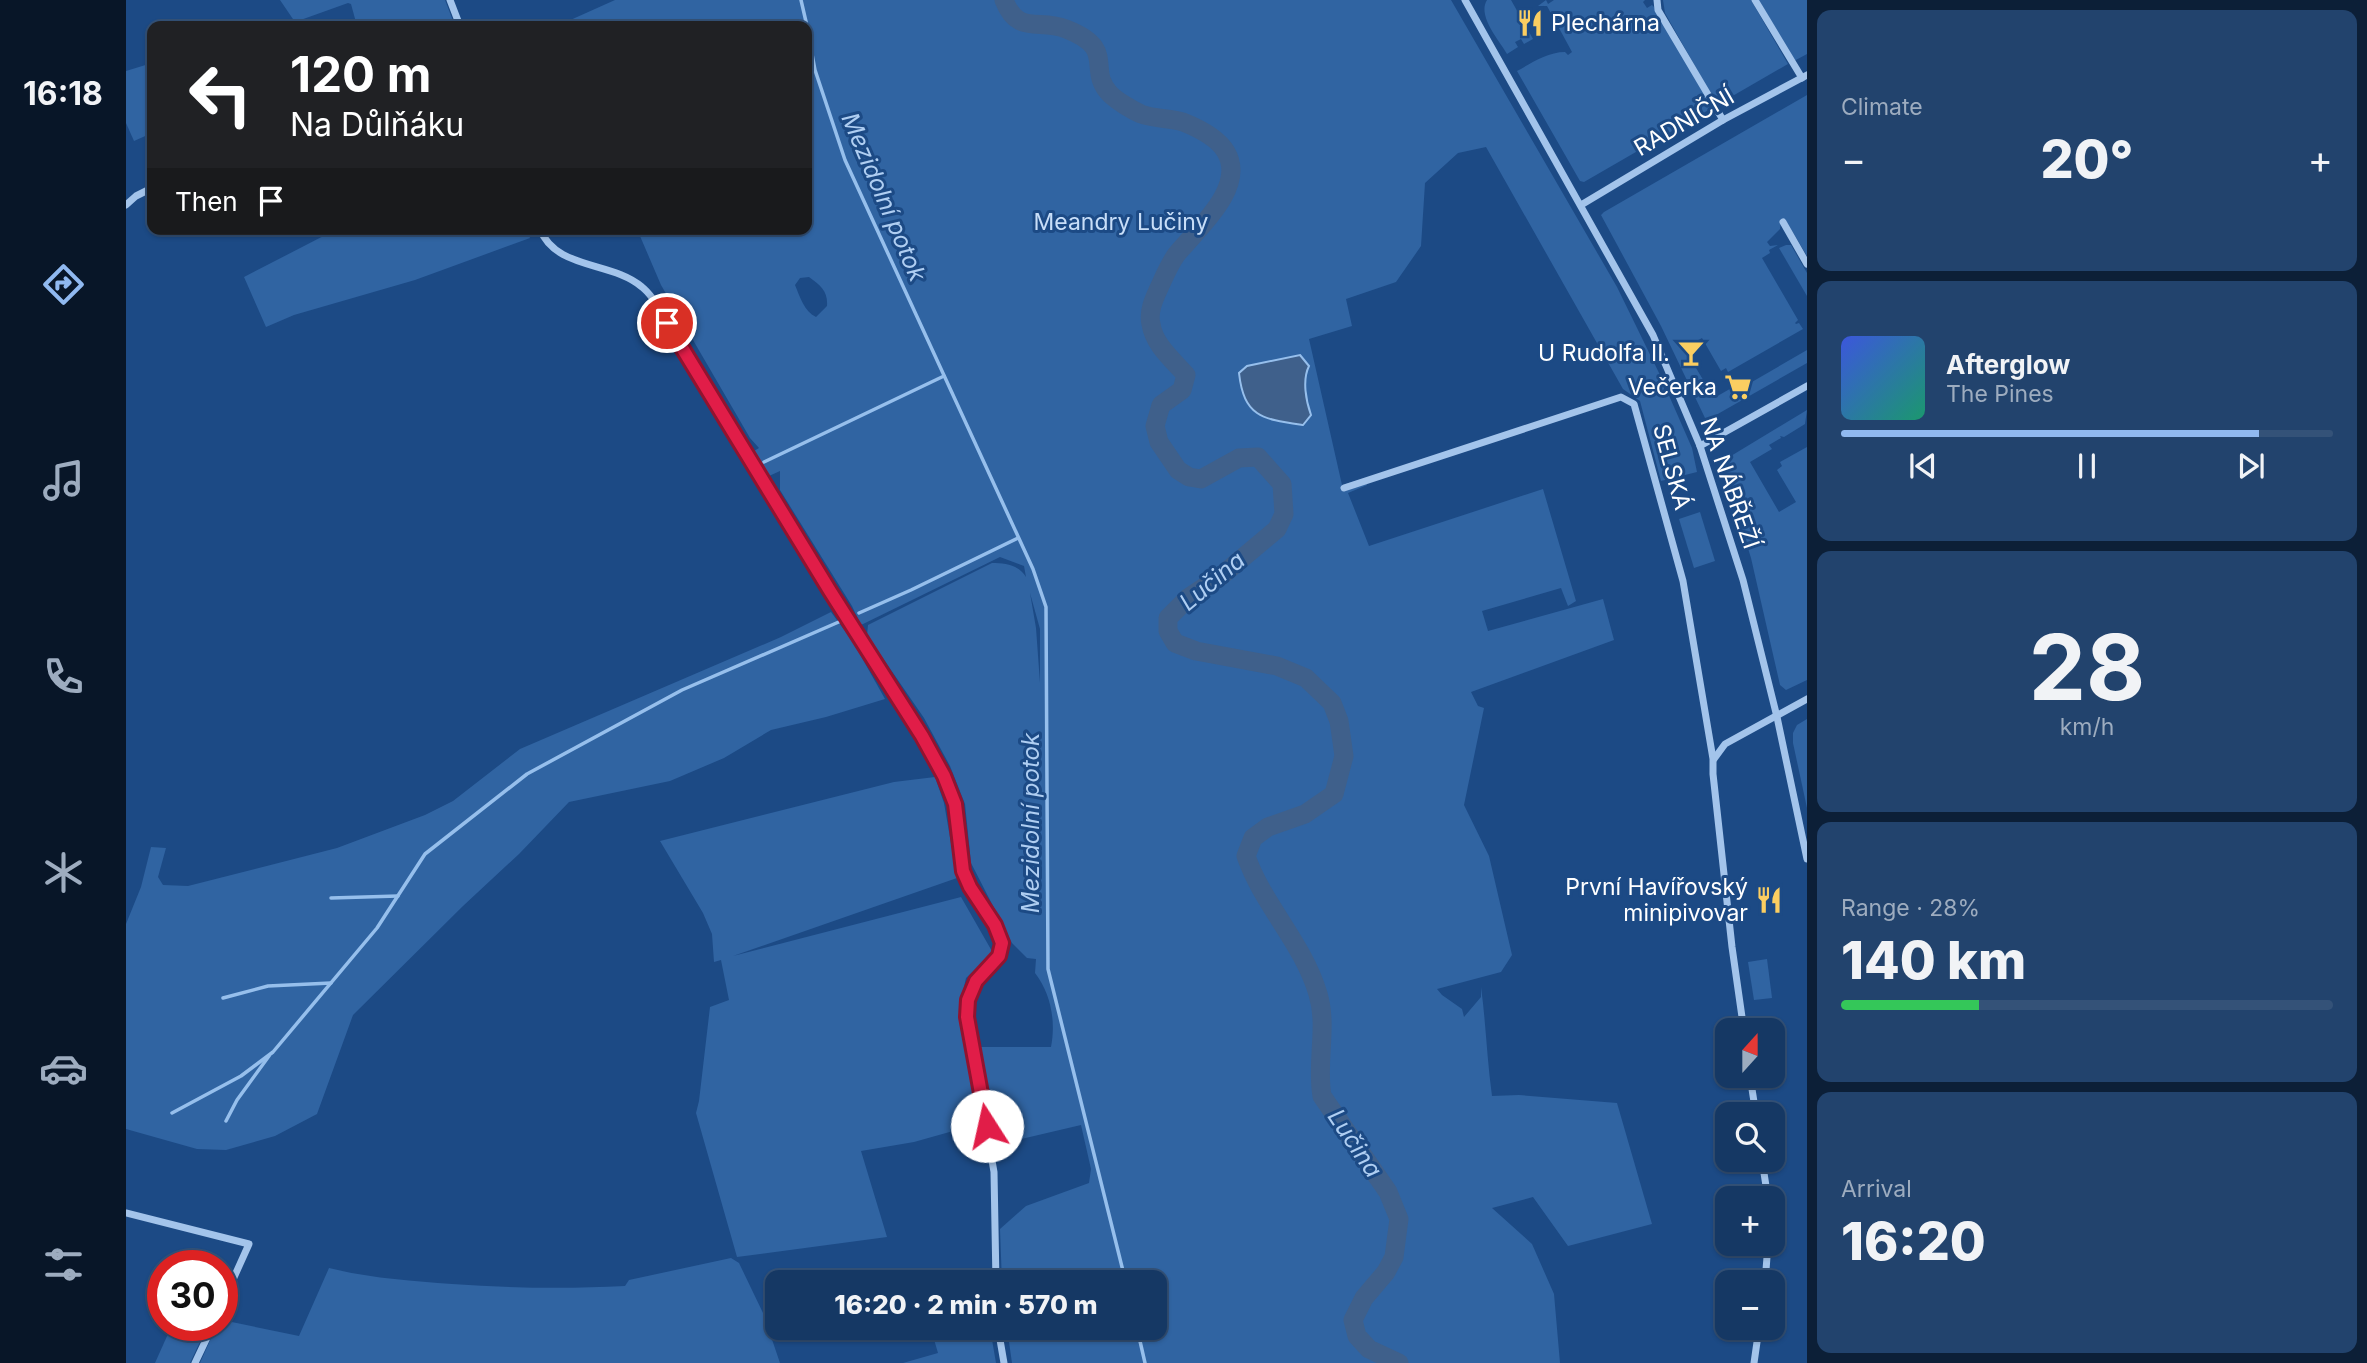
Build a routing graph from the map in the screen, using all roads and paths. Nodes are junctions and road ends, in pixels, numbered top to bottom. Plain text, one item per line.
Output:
1 (450, 0) edge
2 (1465, 0) edge
3 (1657, 0) edge
4 (1755, 0) edge
5 (458, 21) edge
6 (1804, 76) edge
7 (1723, 120) junction
8 (147, 190) edge
9 (126, 205) edge
10 (1581, 205) junction
11 (1783, 222) dead end
12 (544, 235) edge
13 (1807, 264) edge
14 (1807, 386) edge
15 (1700, 446) junction
16 (1344, 488) dead end
17 (1807, 699) edge
18 (1777, 717) junction
19 (1713, 759) junction
20 (1807, 859) edge
21 (1742, 1018) edge
22 (126, 1213) edge
23 (238, 1270) edge
24 (996, 1270) edge
25 (1000, 1340) edge
26 (1757, 1340) edge
27 (205, 1341) edge
28 (195, 1363) edge
29 (1004, 1363) edge
30 (1754, 1363) edge

1 - 5 street
2 - 10 street, NA NÁBŘEŽÍ
3 - 7 street
4 - 6 street
6 - 7 street, RADNIČNÍ
7 - 10 street, RADNIČNÍ
8 - 9 street
10 - 15 street, NA NÁBŘEŽÍ
11 - 13 street
12 - 24 street
14 - 15 street
15 - 18 street, NA NÁBŘEŽÍ
16 - 19 street, SELSKÁ
17 - 18 street
18 - 19 street
18 - 20 street, NA NÁBŘEŽÍ
19 - 21 street, SELSKÁ
22 - 23 street
25 - 29 street
26 - 30 street
27 - 28 street

